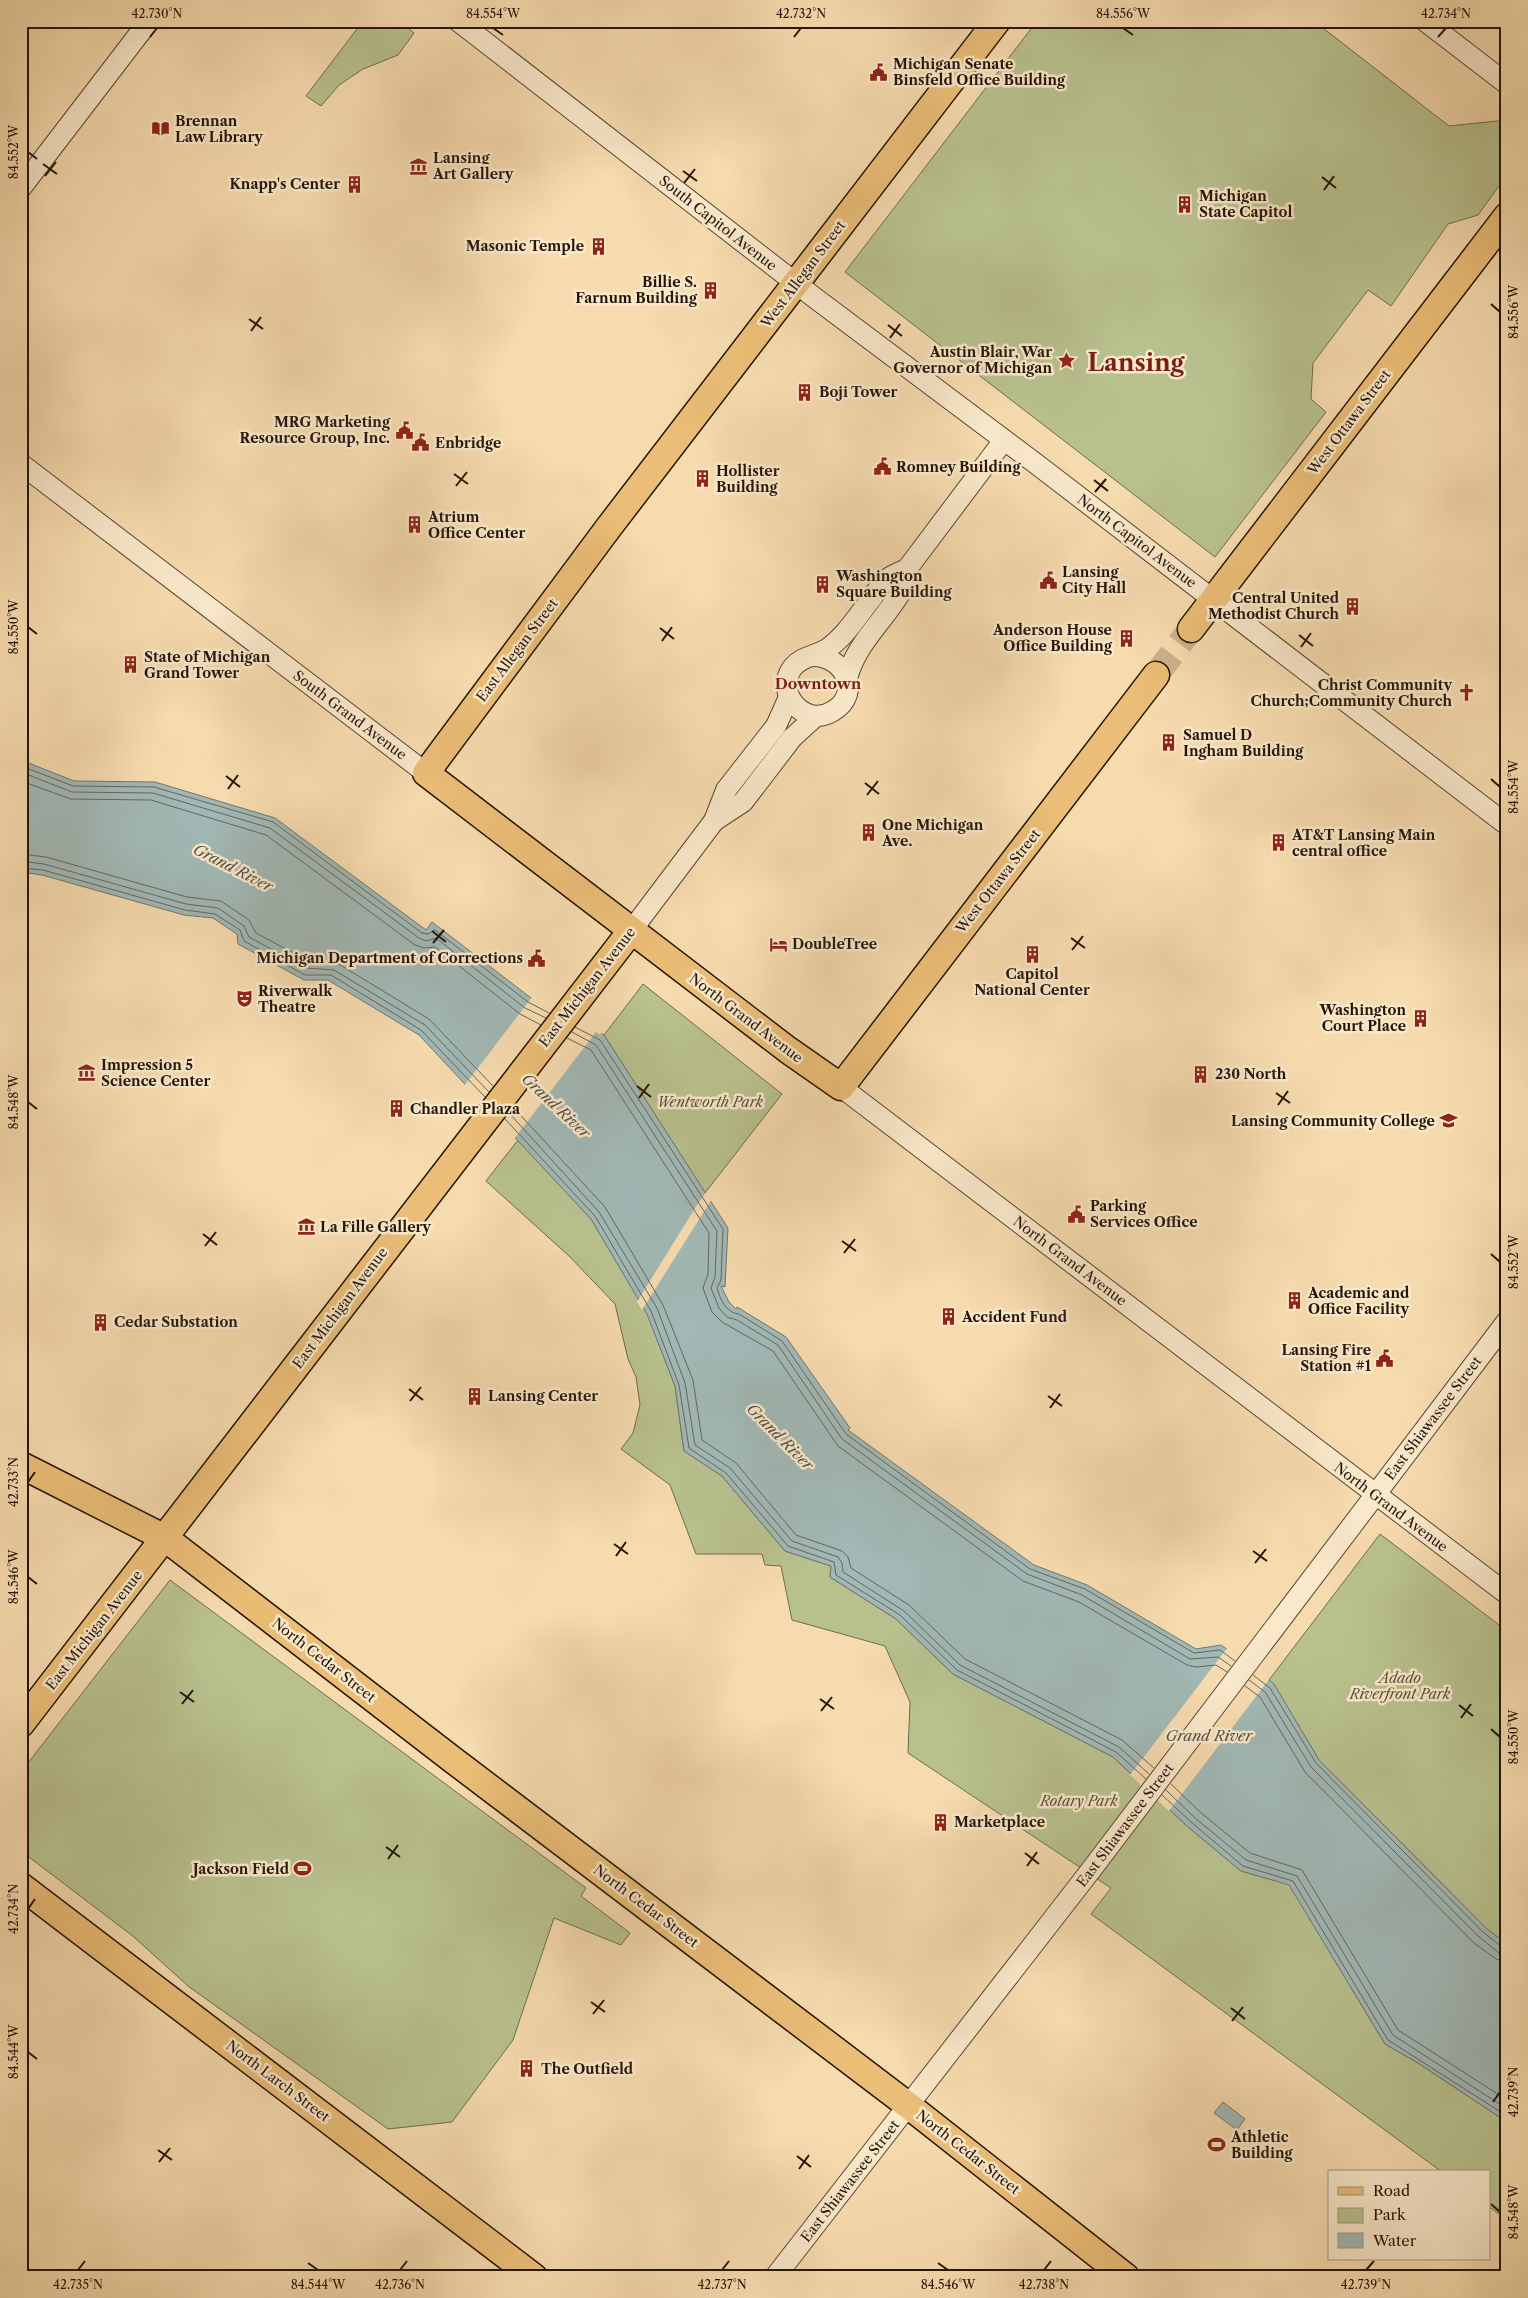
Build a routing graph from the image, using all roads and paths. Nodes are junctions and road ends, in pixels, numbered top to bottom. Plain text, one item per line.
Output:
1 (149, 21) edge
2 (458, 21) edge
3 (997, 21) edge
4 (1425, 21) edge
5 (1507, 84) edge
6 (21, 188) edge
7 (1507, 216) edge
8 (796, 284) junction
9 (1004, 440) junction
10 (21, 464) edge
11 (609, 528) joint
12 (907, 569) junction
13 (1214, 600) junction
14 (1191, 629) tunnel mouth
15 (812, 656) junction
16 (1156, 675) tunnel mouth
17 (847, 679) junction
18 (789, 696) junction
19 (816, 716) junction
20 (426, 773) junction
21 (714, 821) junction
22 (1507, 825) edge
23 (631, 931) junction
24 (841, 1087) junction
25 (1507, 1322) edge
26 (21, 1464) edge
27 (1375, 1495) junction
28 (165, 1538) junction
29 (1507, 1594) edge
30 (21, 1724) edge
31 (21, 1886) edge
32 (908, 2106) junction
33 (534, 2277) edge
34 (775, 2277) edge
35 (1126, 2277) edge

1 - 6 street
2 - 8 street, South Capitol Avenue
3 - 8 main road, West Allegan Street
4 - 5 street
7 - 13 main road, West Ottawa Street
8 - 9 street, South Capitol Avenue
8 - 11 main road, West Allegan Street
9 - 12 street
9 - 13 street, North Capitol Avenue
10 - 20 street, South Grand Avenue
11 - 20 main road, East Allegan Street
12 - 15 street
12 - 17 street
13 - 14 main road, West Ottawa Street
13 - 22 street, North Capitol Avenue
15 - 17 street
15 - 18 street
16 - 24 main road, West Ottawa Street
17 - 19 street
18 - 19 street
18 - 21 street, East Michigan Avenue
19 - 21 street, East Michigan Avenue
20 - 23 main road, South Grand Avenue
21 - 23 street, East Michigan Avenue
23 - 24 main road, North Grand Avenue
23 - 28 main road, East Michigan Avenue
24 - 27 street, North Grand Avenue
25 - 27 street, East Shiawassee Street
26 - 28 main road, North Cedar Street
27 - 29 street, North Grand Avenue
27 - 32 street, East Shiawassee Street
28 - 30 main road, East Michigan Avenue
28 - 32 main road, North Cedar Street
31 - 33 main road, North Larch Street
32 - 34 street, East Shiawassee Street
32 - 35 main road, North Cedar Street

